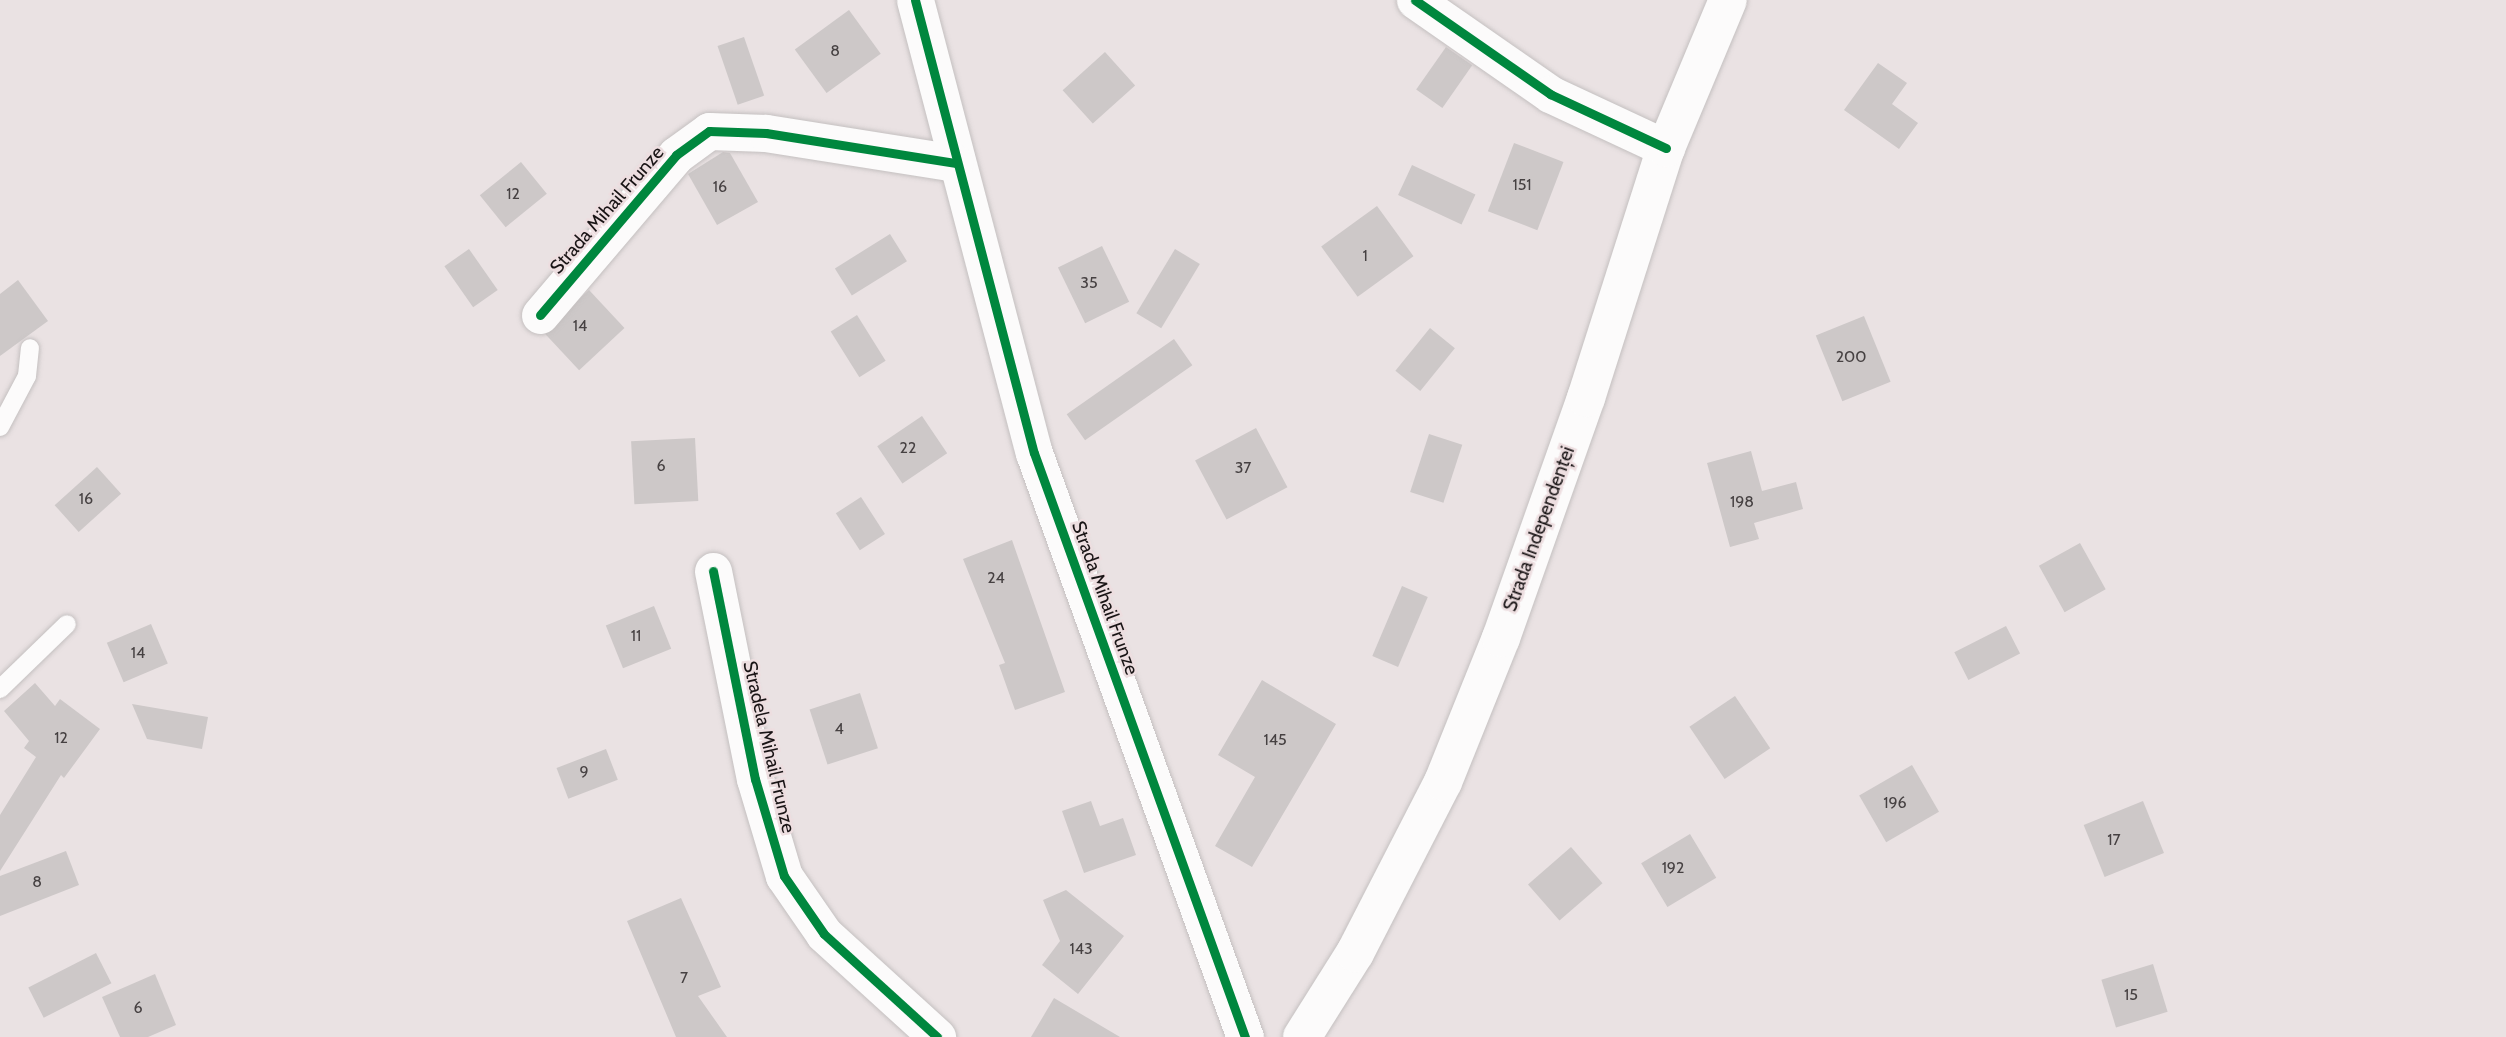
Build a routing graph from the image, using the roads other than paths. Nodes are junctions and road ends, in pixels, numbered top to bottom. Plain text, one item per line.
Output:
1 (915, 0) edge
2 (1415, 0) edge
3 (1728, 0) edge
4 (1666, 148) junction
5 (955, 163) junction
6 (540, 315) dead end
7 (30, 348) dead end
8 (0, 427) edge
9 (713, 571) dead end
10 (67, 624) dead end
11 (0, 689) edge
12 (937, 1037) edge
13 (1245, 1037) edge
14 (1302, 1037) edge

1 - 5 street, Strada Mihail Frunze
2 - 4 street
3 - 4 main road, Strada Independenței
4 - 14 main road, Strada Independenței
5 - 6 street, Strada Mihail Frunze
5 - 13 street, Strada Mihail Frunze
7 - 8 lane
9 - 12 street, Stradela Mihail Frunze
10 - 11 lane

